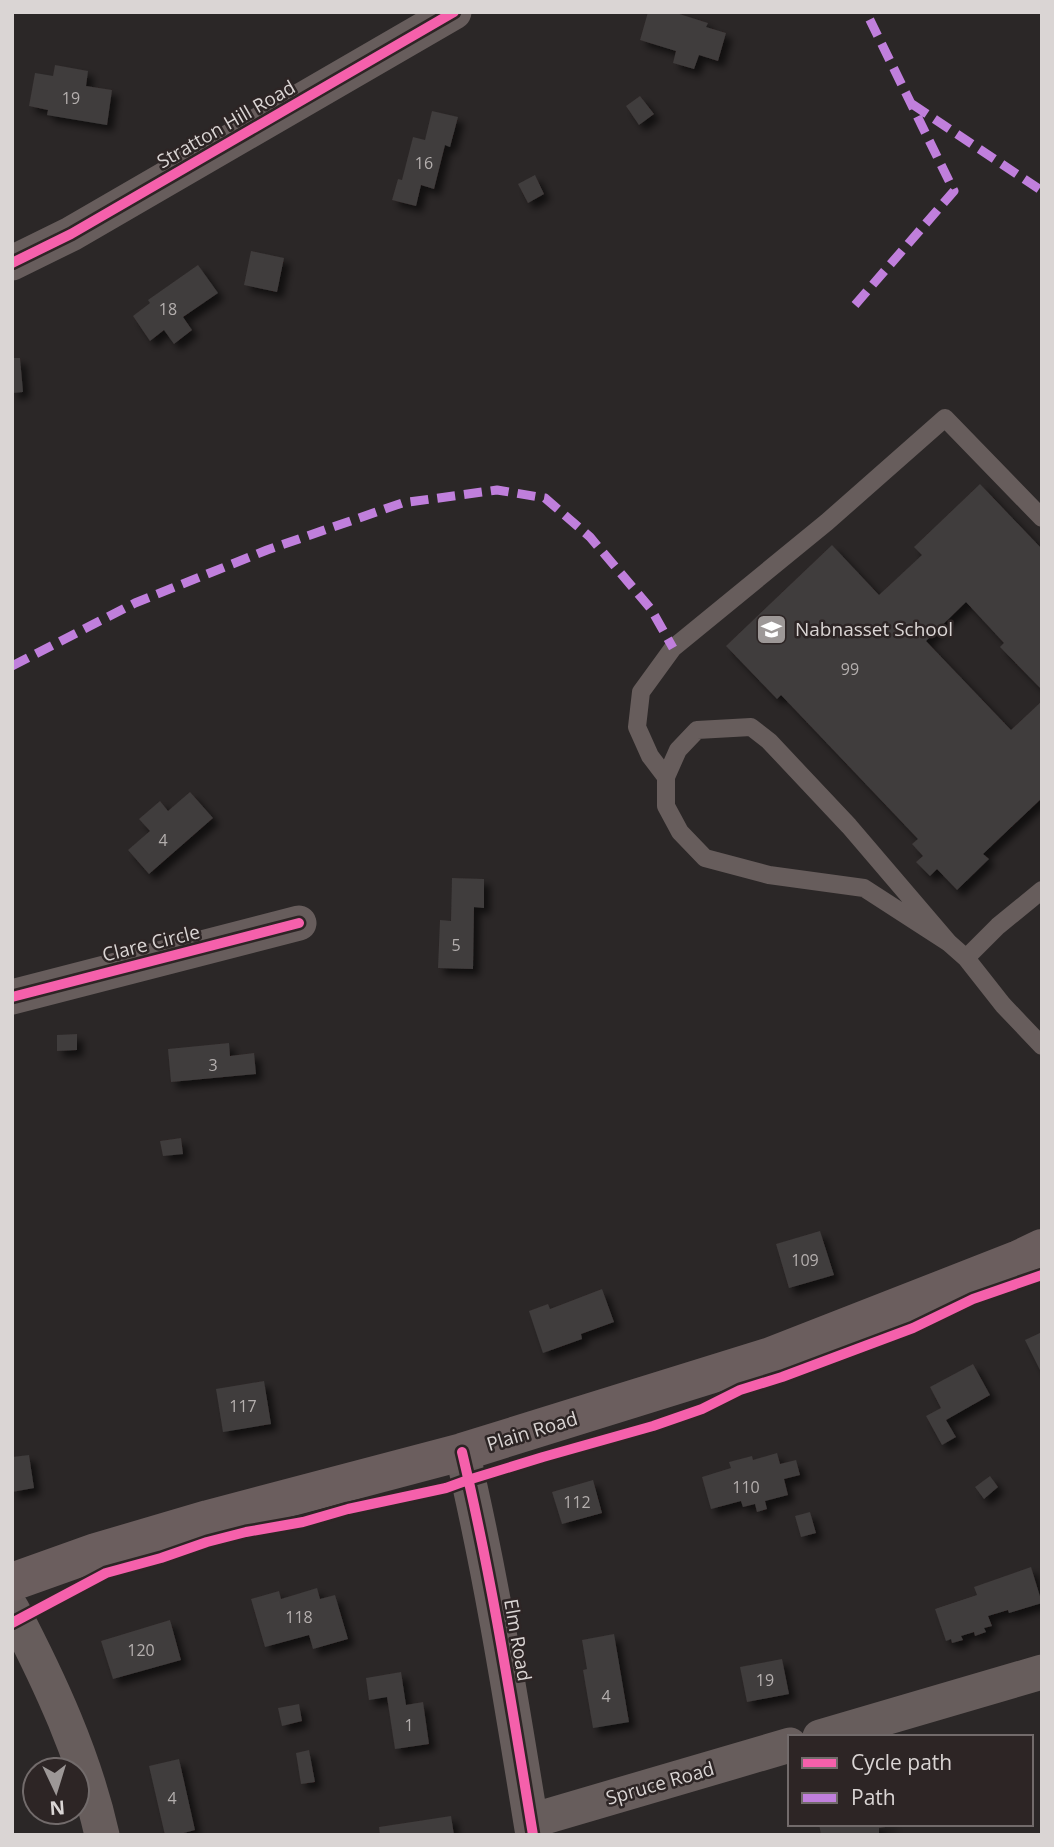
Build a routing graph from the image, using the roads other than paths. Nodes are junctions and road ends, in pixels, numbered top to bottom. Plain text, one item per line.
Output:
1 (454, 12) edge
2 (12, 263) edge
3 (1042, 518) edge
4 (666, 777) junction
5 (1042, 890) edge
6 (299, 923) dead end
7 (949, 943) junction
8 (965, 958) junction
9 (12, 997) edge
10 (1042, 1046) edge
11 (1042, 1248) edge
12 (462, 1452) junction
13 (12, 1583) edge
14 (12, 1609) edge
15 (1042, 1672) edge
16 (827, 1735) edge
17 (788, 1746) edge
18 (532, 1828) edge
19 (102, 1835) edge

1 - 2 street, Stratton Hill Road
3 - 4 lane
4 - 7 lane
4 - 7 lane
5 - 8 lane
6 - 9 street, Clare Circle
7 - 8 lane
8 - 10 lane
11 - 12 main road, Plain Road
12 - 13 main road, Plain Road
12 - 18 street, Elm Road
14 - 19 street
15 - 16 street
17 - 18 street, Spruce Road

